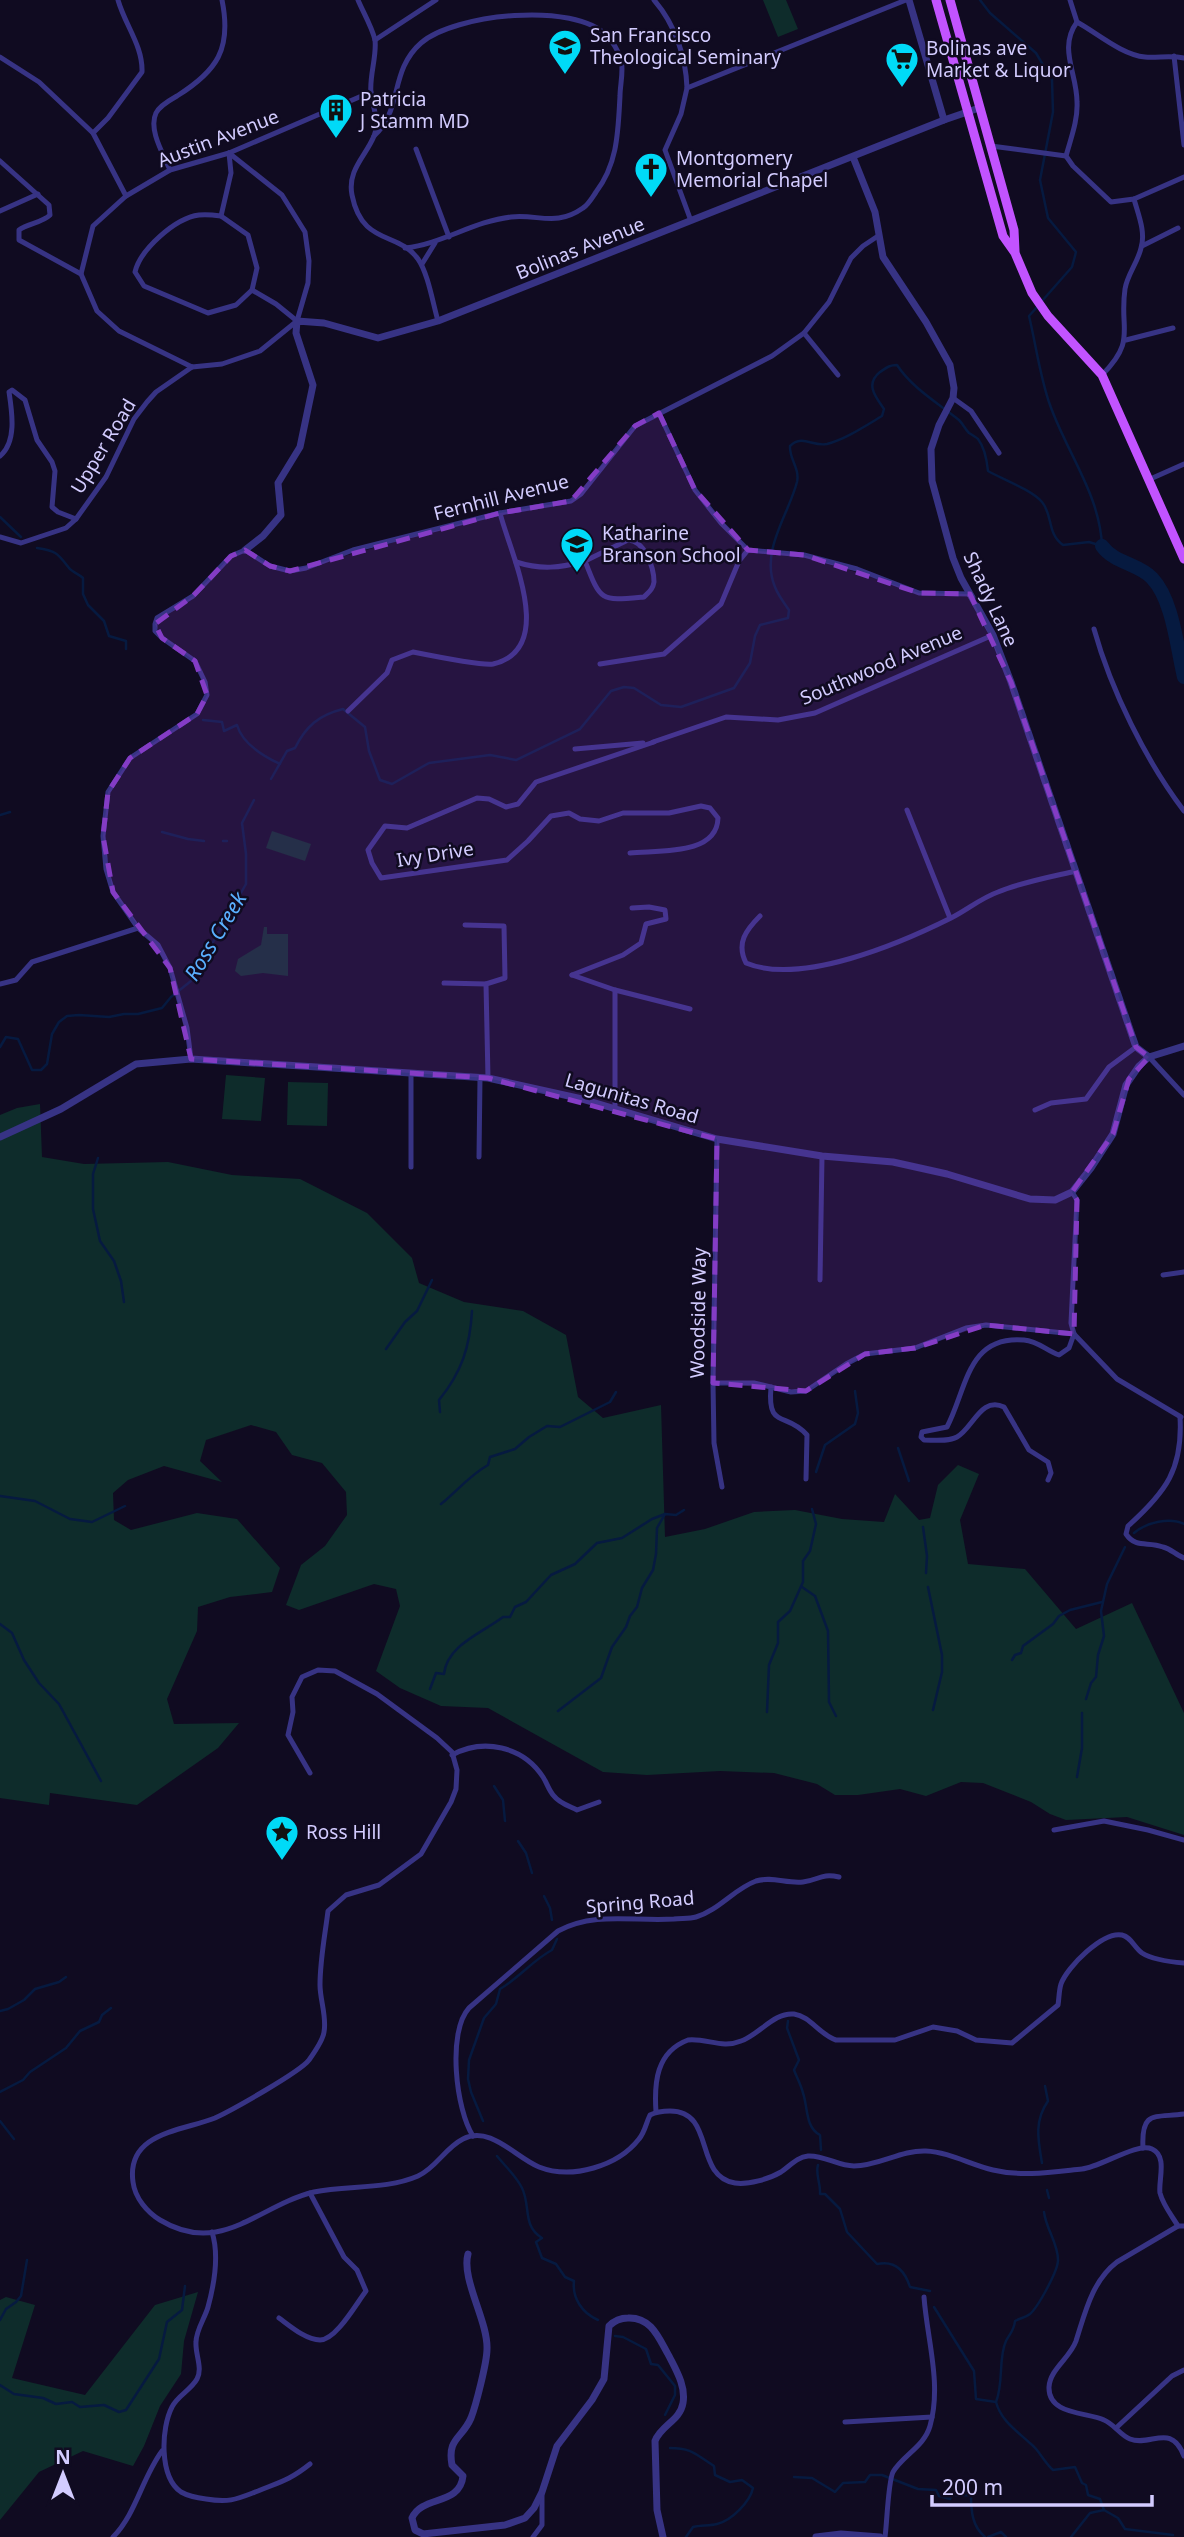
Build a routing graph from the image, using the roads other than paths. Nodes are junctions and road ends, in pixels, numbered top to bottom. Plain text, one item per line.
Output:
1 (118, 0) edge
2 (222, 0) edge
3 (358, 0) edge
4 (436, 0) edge
5 (654, 0) edge
6 (908, 0) edge
7 (936, 0) edge
8 (950, 0) edge
9 (1070, 0) edge
10 (1077, 22) junction
11 (375, 40) junction
12 (1174, 56) junction
13 (0, 57) edge
14 (1184, 58) edge
15 (687, 88) junction
16 (371, 93) junction
17 (979, 108) junction
18 (391, 111) junction
19 (967, 112) junction
20 (376, 115) junction
21 (944, 120) junction
22 (93, 133) junction
23 (374, 136) junction
24 (1184, 145) edge
25 (991, 146) junction
26 (416, 149) dead end
27 (229, 153) junction
28 (1066, 156) junction
29 (853, 157) junction
30 (0, 161) edge
31 (170, 170) junction
32 (1184, 177) edge
33 (38, 194) junction
34 (126, 196) junction
35 (1134, 199) junction
36 (0, 211) edge
37 (221, 216) junction
38 (691, 221) junction
39 (1178, 228) dead end
40 (878, 236) junction
41 (449, 237) junction
42 (435, 243) junction
43 (1142, 246) junction
44 (404, 248) junction
45 (1015, 253) junction
46 (422, 264) junction
47 (81, 274) junction
48 (252, 290) junction
49 (297, 321) junction
50 (438, 321) junction
51 (1173, 328) dead end
52 (804, 333) junction
53 (1126, 340) junction
54 (192, 367) junction
55 (838, 375) dead end
56 (1102, 375) junction
57 (953, 398) junction
58 (659, 413) junction
59 (999, 453) dead end
60 (0, 456) edge
61 (1184, 464) edge
62 (1148, 480) junction
63 (500, 513) junction
64 (76, 519) junction
65 (0, 537) edge
66 (245, 550) junction
67 (748, 550) junction
68 (1184, 559) edge
69 (586, 561) junction
70 (516, 562) junction
71 (970, 594) junction
72 (1094, 629) dead end
73 (993, 635) junction
74 (600, 664) dead end
75 (348, 711) dead end
76 (654, 742) junction
77 (575, 749) dead end
78 (907, 810) dead end
79 (1184, 811) edge
80 (631, 853) dead end
81 (1076, 871) junction
82 (632, 908) dead end
83 (760, 916) dead end
84 (950, 918) junction
85 (465, 925) dead end
86 (138, 928) junction
87 (444, 983) dead end
88 (0, 984) edge
89 (486, 984) junction
90 (615, 990) junction
91 (690, 1009) dead end
92 (1136, 1046) junction
93 (1184, 1046) edge
94 (1149, 1057) junction
95 (191, 1059) junction
96 (411, 1074) junction
97 (484, 1078) junction
98 (1184, 1095) edge
99 (615, 1109) junction
100 (1035, 1110) dead end
101 (0, 1137) edge
102 (717, 1139) junction
103 (822, 1156) junction
104 (479, 1157) dead end
105 (411, 1167) dead end
106 (1072, 1192) junction
107 (1184, 1272) edge
108 (1163, 1275) dead end
109 (820, 1280) dead end
110 (1074, 1334) junction
111 (713, 1382) junction
112 (771, 1387) junction
113 (1182, 1418) edge
114 (806, 1479) dead end
115 (1048, 1480) dead end
116 (722, 1487) dead end
117 (1184, 1558) edge
118 (452, 1755) junction
119 (310, 1773) dead end
120 (599, 1802) dead end
121 (1054, 1830) dead end
122 (1184, 1840) edge
123 (839, 1877) dead end
124 (1184, 1963) edge
125 (656, 2112) junction
126 (1184, 2114) edge
127 (473, 2136) junction
128 (1143, 2148) junction
129 (310, 2193) junction
130 (1181, 2226) edge
131 (212, 2232) junction
132 (468, 2254) dead end
133 (924, 2297) dead end
134 (279, 2318) dead end
135 (1184, 2370) edge
136 (932, 2417) junction
137 (845, 2422) dead end
138 (1115, 2427) junction
139 (162, 2451) junction
140 (1184, 2456) edge
141 (310, 2464) dead end
142 (542, 2492) junction
143 (113, 2537) edge
144 (533, 2537) edge
145 (663, 2537) edge
146 (816, 2537) edge
147 (880, 2537) edge
148 (885, 2537) edge

1 - 22 street
2 - 31 street
3 - 11 street
4 - 11 street
5 - 15 street
6 - 15 street
6 - 21 street
7 - 19 main road
8 - 17 main road
9 - 10 street
10 - 12 street
10 - 28 street
11 - 16 street
12 - 14 street
12 - 24 street
13 - 22 street
15 - 38 street
16 - 20 street
16 - 27 street, Austin Avenue
17 - 19 street, Bolinas Avenue
17 - 25 main road
18 - 20 street
18 - 23 street
18 - 41 street
19 - 21 street, Bolinas Avenue
19 - 45 main road
20 - 23 street
21 - 29 street, Bolinas Avenue
22 - 34 street
23 - 44 street
25 - 28 street
25 - 45 main road
26 - 41 street
27 - 31 street, Austin Avenue
27 - 37 street
27 - 49 street
28 - 35 street
29 - 38 street, Bolinas Avenue
29 - 40 street, Shady Lane
30 - 33 street
31 - 34 street, Austin Avenue
32 - 35 street
33 - 36 street
33 - 47 street
34 - 47 street, Austin Avenue
35 - 43 street
37 - 48 street
37 - 48 street
38 - 50 street, Bolinas Avenue
39 - 43 street
40 - 52 street, Fernhill Avenue
40 - 57 street, Shady Lane
41 - 42 street
42 - 44 street
42 - 46 street
43 - 53 street
44 - 46 street
45 - 56 main road
46 - 50 street
47 - 54 street
48 - 49 street
49 - 50 street, Bolinas Avenue
49 - 54 street
49 - 66 street
51 - 53 street
52 - 55 street
52 - 58 street, Fernhill Avenue
53 - 56 street
54 - 64 street, Upper Road
56 - 62 main road
57 - 59 street
57 - 71 street, Shady Lane
58 - 63 street, Fernhill Avenue
58 - 67 street
60 - 64 street, Upper Road
61 - 62 street
62 - 68 main road
63 - 66 street, Fernhill Avenue
63 - 70 street
64 - 65 street, Upper Road
66 - 86 street
67 - 71 street
67 - 74 street
69 - 69 street
69 - 70 street
70 - 75 street
71 - 73 street, Shady Lane
72 - 79 street
73 - 76 street, Southwood Avenue
73 - 81 street, Shady Lane
76 - 77 street, Southwood Avenue
76 - 80 street, Ivy Drive
78 - 84 street
81 - 84 street
81 - 92 street, Shady Lane
82 - 90 street
83 - 84 street
85 - 89 street
86 - 88 street
86 - 95 street
87 - 89 street
89 - 97 street
90 - 91 street
90 - 99 street
92 - 94 street
92 - 100 street
93 - 94 street
94 - 98 street
94 - 106 street
95 - 96 street, Lagunitas Road
95 - 101 street, Lagunitas Road
96 - 97 street, Lagunitas Road
96 - 105 street
97 - 99 street, Lagunitas Road
97 - 104 street
99 - 102 street, Lagunitas Road
102 - 103 street, Lagunitas Road
102 - 111 street, Woodside Way
103 - 106 street, Lagunitas Road
103 - 109 street
106 - 110 street
107 - 108 street
110 - 112 street
110 - 113 street
110 - 115 street
111 - 112 street
111 - 116 street, Woodside Way
112 - 114 street
113 - 117 street
118 - 119 street
118 - 120 street
118 - 131 street
121 - 122 street
123 - 127 street, Spring Road
124 - 125 street
125 - 127 street
125 - 128 street
126 - 128 street
127 - 129 street
128 - 130 street
129 - 131 street
129 - 134 street
130 - 138 street
131 - 139 street
132 - 142 street
133 - 136 street
135 - 138 street
136 - 137 street
136 - 148 street
138 - 140 street
139 - 141 street
139 - 143 street
142 - 144 street
142 - 145 street
146 - 147 street

